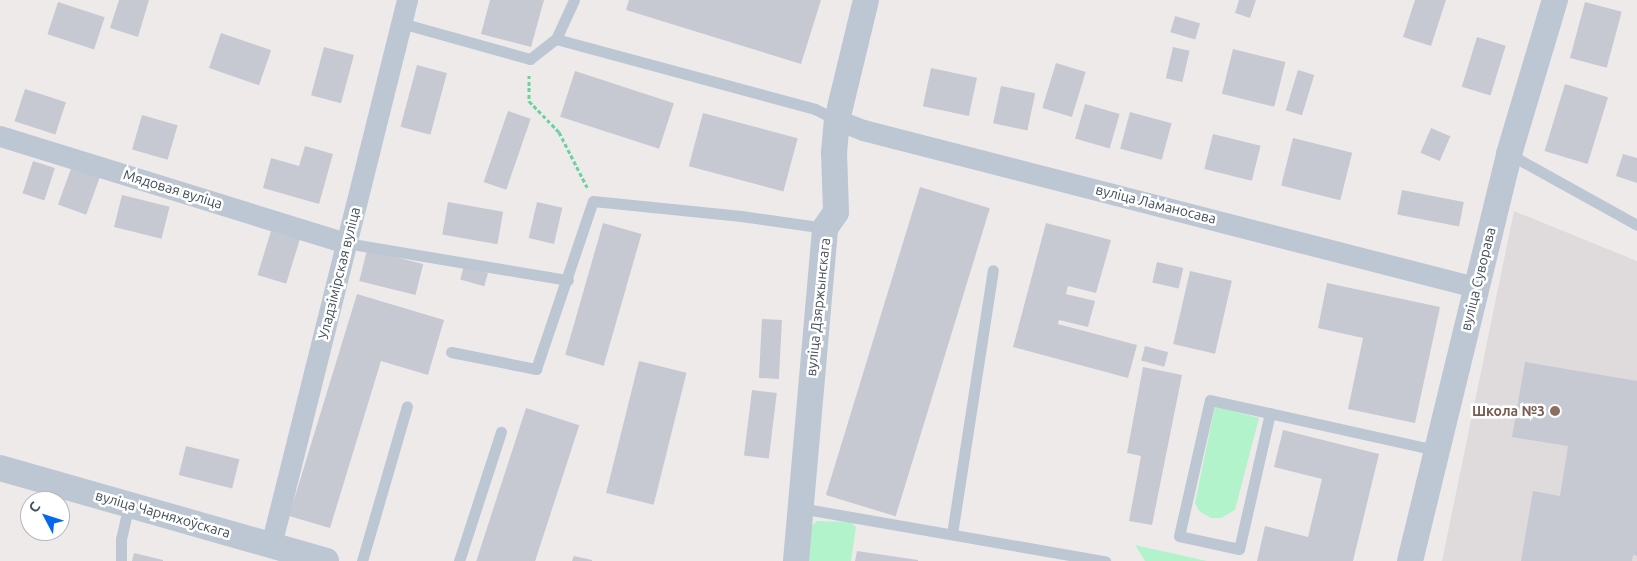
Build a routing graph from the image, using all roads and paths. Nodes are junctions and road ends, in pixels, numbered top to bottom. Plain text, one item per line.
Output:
1 (407, 0) edge
2 (574, 0) edge
3 (866, 0) edge
4 (1555, 0) edge
5 (401, 23) junction
6 (556, 39) junction
7 (530, 59) junction
8 (837, 120) junction
9 (0, 136) edge
10 (1509, 154) junction
11 (593, 201) junction
12 (1637, 224) edge
13 (825, 228) junction
14 (346, 243) junction
15 (993, 270) dead end
16 (568, 280) junction
17 (1475, 287) junction
18 (452, 352) dead end
19 (407, 406) dead end
20 (1270, 413) junction
21 (501, 432) dead end
22 (1436, 450) junction
23 (0, 468) edge
24 (129, 504) junction
25 (798, 508) junction
26 (952, 534) junction
27 (271, 545) junction
28 (121, 561) edge
29 (326, 561) edge
30 (362, 561) edge
31 (459, 561) edge
32 (796, 561) edge
33 (1104, 561) edge
34 (1410, 561) edge

1 - 5 street, Уладзімірская вуліца
2 - 6 lane
3 - 8 street, вуліца Дзяржынскага
4 - 10 street, вуліца Суворава
5 - 7 lane
5 - 14 street, Уладзімірская вуліца
6 - 7 lane
6 - 8 lane
7 - 11 path
8 - 13 street, вуліца Дзяржынскага
8 - 17 street, вуліца Ламаносава
9 - 14 street, Мядовая вуліца
10 - 12 lane
10 - 17 street, вуліца Суворава
11 - 13 lane
11 - 16 lane
13 - 25 street, вуліца Дзяржынскага
14 - 16 lane
14 - 27 street, Уладзімірская вуліца
15 - 26 lane
16 - 18 lane
17 - 22 street, вуліца Суворава
19 - 30 lane
20 - 20 lane
20 - 22 lane
21 - 31 lane
22 - 34 street, вуліца Суворава
23 - 24 street, вуліца Чарняхоўскага
24 - 27 street, вуліца Чарняхоўскага
24 - 28 lane
25 - 26 lane
25 - 32 street, вуліца Дзяржынскага
26 - 33 lane
27 - 29 street, вуліца Чарняхоўскага

